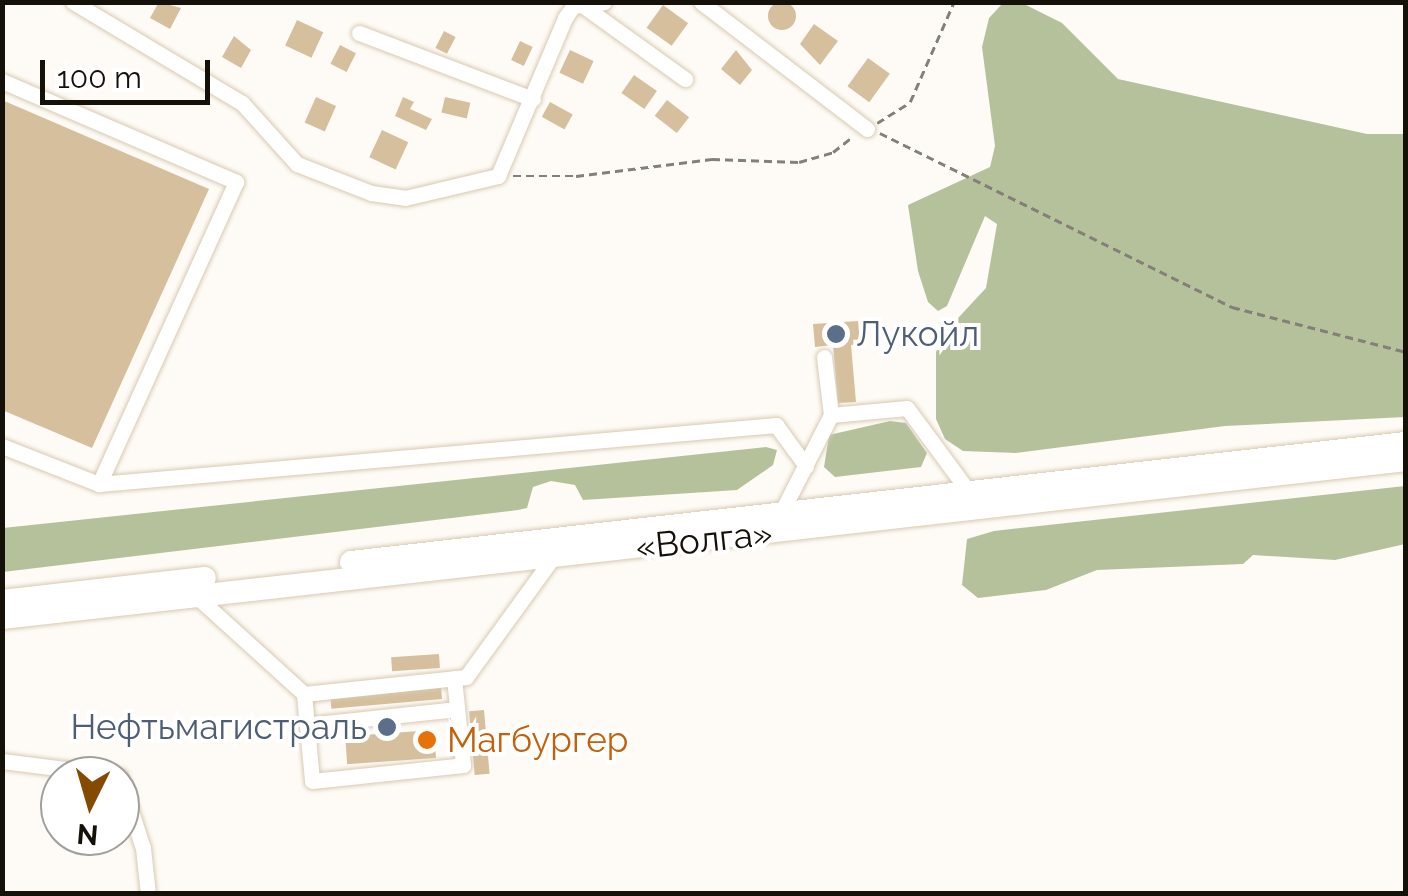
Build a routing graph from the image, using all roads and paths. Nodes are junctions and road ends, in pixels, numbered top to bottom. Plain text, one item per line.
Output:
1 (73, 2) edge
2 (604, 2) edge
3 (702, 2) edge
4 (914, 2) edge
5 (929, 2) edge
6 (954, 2) edge
7 (575, 5) edge
8 (359, 33) dead end
9 (684, 79) dead end
10 (2, 81) edge
11 (533, 99) junction
12 (867, 130) junction
13 (498, 176) junction
14 (1406, 352) edge
15 (824, 357) dead end
16 (831, 415) junction
17 (1406, 443) edge
18 (2, 446) edge
19 (1406, 460) edge
20 (806, 466) junction
21 (99, 484) junction
22 (969, 492) junction
23 (780, 513) junction
24 (554, 556) junction
25 (195, 595) junction
26 (2, 601) edge
27 (2, 618) edge
28 (454, 678) junction
29 (304, 694) junction
30 (457, 710) junction
31 (307, 725) junction
32 (2, 761) edge
33 (40, 766) edge
34 (140, 841) edge
35 (148, 894) edge

1 - 13 street
2 - 7 street
3 - 12 street
4 - 5 path
6 - 12 path
7 - 9 street
7 - 11 street
8 - 11 street
10 - 21 street
11 - 13 street
12 - 13 path
12 - 14 path
15 - 16 street
16 - 20 street
16 - 22 street
17 - 22 highway, «Волга»
18 - 21 street
19 - 24 highway, «Волга»
20 - 21 street
20 - 23 street
22 - 23 highway, «Волга»
23 - 26 highway, «Волга»
24 - 25 highway, «Волга»
24 - 28 street
25 - 27 highway, «Волга»
25 - 29 street
28 - 29 street
28 - 30 street
29 - 31 street
30 - 31 street
30 - 31 street
32 - 33 street
34 - 35 street

